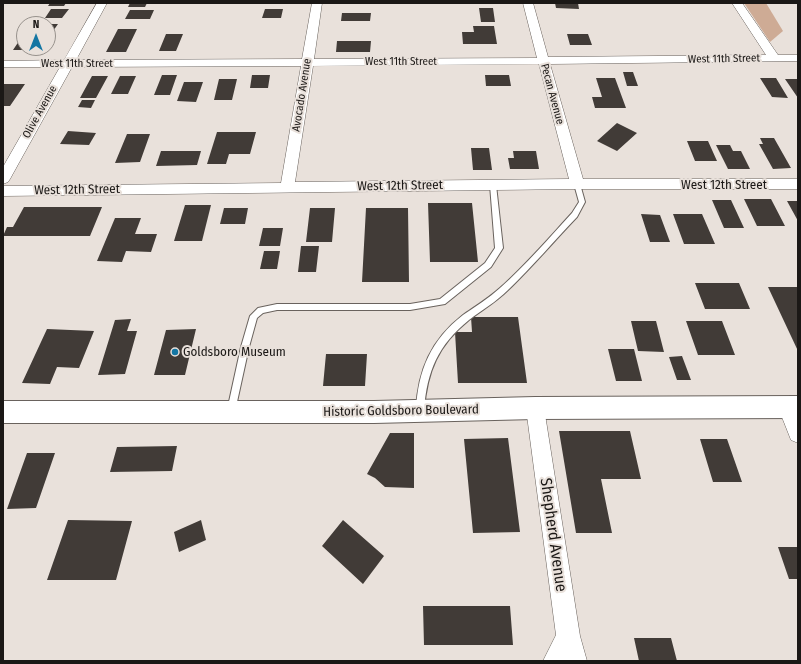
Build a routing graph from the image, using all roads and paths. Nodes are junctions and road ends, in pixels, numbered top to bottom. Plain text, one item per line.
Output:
1 (102, 3) edge
2 (317, 3) edge
3 (528, 3) edge
4 (737, 3) edge
5 (774, 58) junction
6 (798, 58) edge
7 (543, 61) junction
8 (308, 62) junction
9 (3, 64) edge
10 (67, 64) junction
11 (3, 179) edge
12 (577, 184) junction
13 (798, 184) edge
14 (493, 185) junction
15 (288, 187) junction
16 (3, 191) edge
17 (792, 407) edge
18 (534, 408) junction
19 (420, 411) junction
20 (3, 412) edge
21 (231, 412) junction
22 (798, 434) edge
23 (568, 636) junction
24 (555, 661) edge
25 (575, 661) edge

1 - 10 street, Olive Avenue
2 - 8 street, Avocado Avenue
3 - 7 street, Pecan Avenue
4 - 5 street
5 - 6 street, West 11th Street
5 - 7 street, West 11th Street
7 - 8 street, West 11th Street
7 - 12 street, Pecan Avenue
8 - 10 street, West 11th Street
8 - 15 street, Avocado Avenue
9 - 10 street, West 11th Street
10 - 11 street, Olive Avenue
12 - 13 street, West 12th Street
12 - 14 street, West 12th Street
12 - 19 lane
14 - 15 street, West 12th Street
14 - 21 lane
15 - 16 street, West 12th Street
17 - 18 street, Historic Goldsboro Boulevard
17 - 22 street
18 - 19 street, Historic Goldsboro Boulevard
18 - 23 street, Shepherd Avenue
19 - 21 street, Historic Goldsboro Boulevard
20 - 21 street, Historic Goldsboro Boulevard
23 - 24 street
23 - 25 street, Shepherd Avenue

